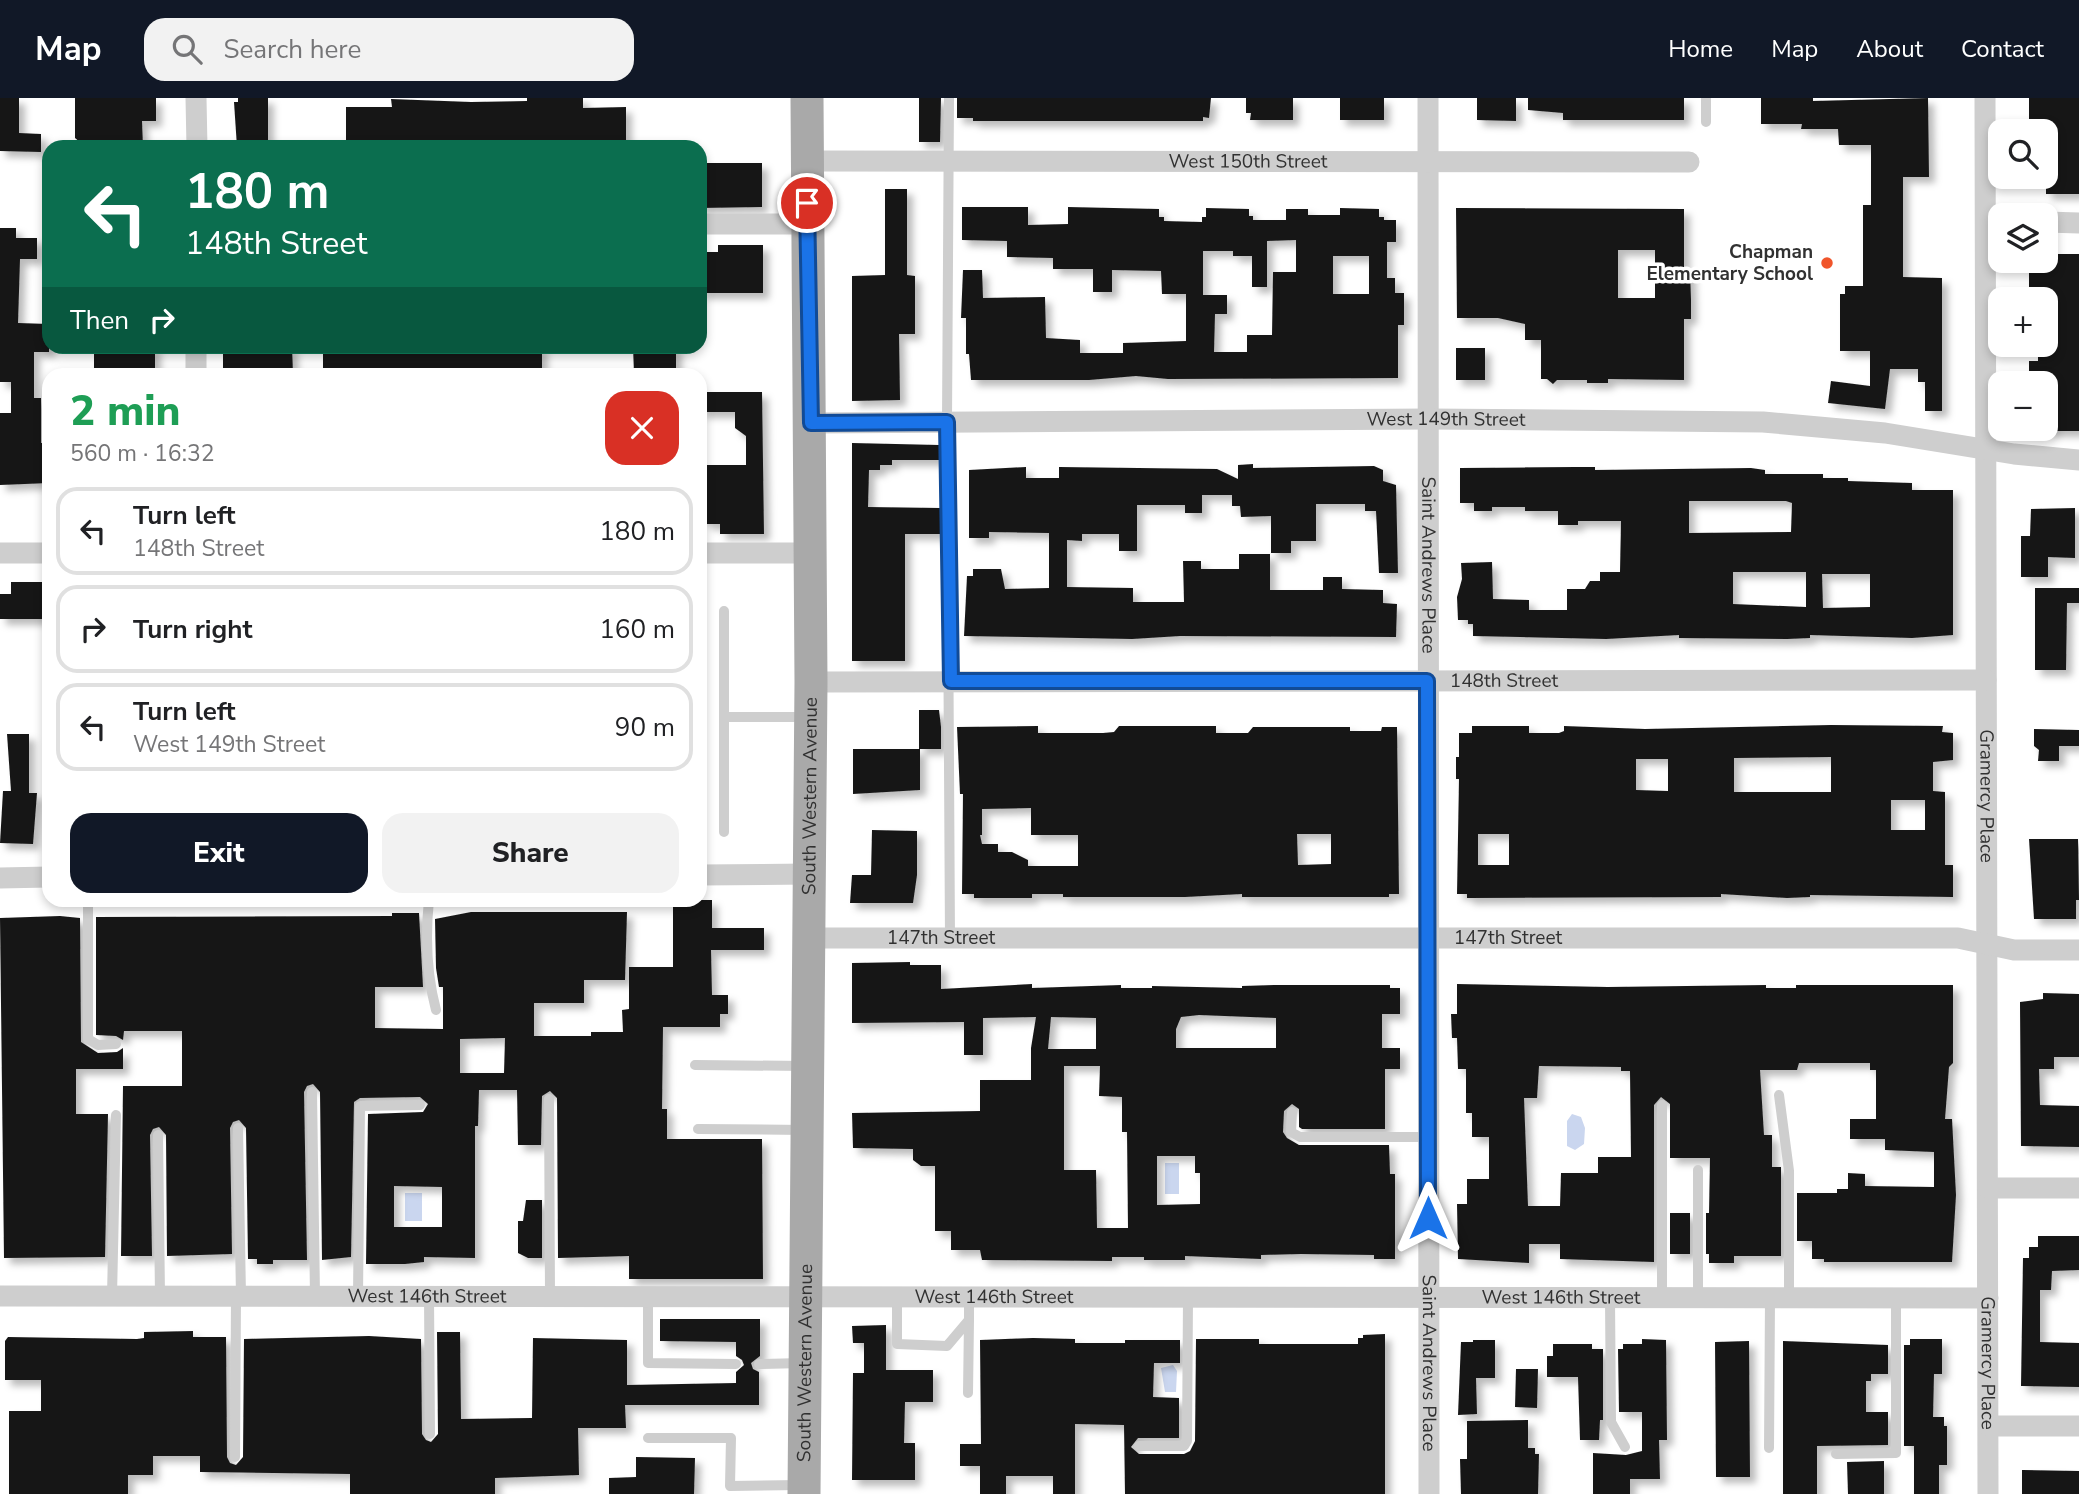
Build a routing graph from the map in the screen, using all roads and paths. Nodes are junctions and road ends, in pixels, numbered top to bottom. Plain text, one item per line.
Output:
1 (197, 98) edge
2 (807, 98) edge
3 (949, 98) edge
4 (1428, 98) edge
5 (1706, 98) edge
6 (1985, 98) edge
7 (1706, 122) dead end
8 (197, 140) edge
9 (807, 161) junction
10 (947, 161) junction
11 (1689, 162) dead end
12 (1428, 163) junction
13 (1992, 203) edge
14 (2058, 222) edge
15 (2079, 223) edge
16 (707, 224) edge
17 (807, 224) junction
18 (1991, 273) edge
19 (1429, 419) junction
20 (947, 422) junction
21 (811, 423) junction
22 (1984, 448) junction
23 (2079, 460) edge
24 (0, 553) edge
25 (42, 553) edge
26 (707, 553) edge
27 (810, 553) junction
28 (724, 611) dead end
29 (1986, 680) junction
30 (951, 681) junction
31 (1427, 681) junction
32 (811, 682) junction
33 (724, 717) junction
34 (811, 717) junction
35 (724, 832) dead end
36 (809, 874) junction
37 (707, 875) edge
38 (0, 877) edge
39 (42, 877) edge
40 (88, 907) edge
41 (429, 907) edge
42 (808, 938) junction
43 (950, 939) junction
44 (1429, 940) junction
45 (1986, 944) junction
46 (2079, 950) edge
47 (436, 1010) dead end
48 (116, 1044) dead end
49 (695, 1065) dead end
50 (808, 1066) junction
51 (312, 1092) dead end
52 (1779, 1095) dead end
53 (548, 1099) dead end
54 (420, 1105) dead end
55 (1662, 1105) dead end
56 (1292, 1112) dead end
57 (116, 1115) dead end
58 (238, 1128) dead end
59 (698, 1129) dead end
60 (807, 1130) junction
61 (158, 1135) dead end
62 (1428, 1137) junction
63 (1698, 1170) dead end
64 (1988, 1188) junction
65 (2079, 1188) edge
66 (0, 1296) edge
67 (113, 1296) junction
68 (160, 1296) junction
69 (238, 1296) junction
70 (314, 1296) junction
71 (358, 1296) junction
72 (429, 1296) junction
73 (550, 1296) junction
74 (648, 1296) junction
75 (807, 1296) junction
76 (897, 1297) junction
77 (969, 1297) junction
78 (1188, 1298) junction
79 (1610, 1298) junction
80 (1662, 1298) junction
81 (1698, 1298) junction
82 (1780, 1298) junction
83 (1896, 1298) junction
84 (1988, 1298) junction
85 (1428, 1299) junction
86 (969, 1320) junction
87 (806, 1363) junction
88 (736, 1364) dead end
89 (760, 1364) dead end
90 (968, 1393) dead end
91 (1989, 1426) junction
92 (2079, 1426) edge
93 (430, 1434) dead end
94 (648, 1438) dead end
95 (1139, 1446) dead end
96 (1625, 1447) dead end
97 (1769, 1448) dead end
98 (1836, 1454) dead end
99 (235, 1457) dead end
100 (730, 1490) edge
101 (804, 1490) edge
102 (1429, 1494) edge
103 (1988, 1494) edge

1 - 8 street
2 - 9 main road, South Western Avenue
3 - 10 lane
4 - 12 street, Saint Andrews Place
5 - 7 lane
6 - 13 street, Gramercy Place
9 - 10 street, West 150th Street
9 - 17 main road, South Western Avenue
10 - 12 street, West 150th Street
10 - 20 lane
11 - 12 street, West 150th Street
12 - 19 street, Saint Andrews Place
14 - 15 street
16 - 17 street
17 - 21 main road, South Western Avenue
18 - 22 street, Gramercy Place
19 - 20 street, West 149th Street
19 - 22 street, West 149th Street
19 - 31 street, Saint Andrews Place
20 - 21 street, West 149th Street
20 - 30 lane
21 - 27 main road, South Western Avenue
22 - 23 street, West 149th Street
22 - 29 street, Gramercy Place
24 - 25 street
26 - 27 street
27 - 32 main road, South Western Avenue
28 - 33 lane
29 - 31 street, 148th Street
29 - 45 street, Gramercy Place
30 - 31 street, 148th Street
30 - 32 street, 148th Street
30 - 43 lane
31 - 44 street, Saint Andrews Place
32 - 34 main road, South Western Avenue
33 - 34 lane
33 - 35 lane
34 - 36 main road, South Western Avenue
36 - 37 street
36 - 42 main road, South Western Avenue
38 - 39 street
40 - 48 lane
41 - 47 lane
42 - 43 street, 147th Street
42 - 50 main road, South Western Avenue
43 - 44 street, 147th Street
44 - 45 street, 147th Street
44 - 62 street, Saint Andrews Place
45 - 46 street, 147th Street
45 - 64 street, Gramercy Place
49 - 50 lane
50 - 60 main road, South Western Avenue
51 - 70 lane
52 - 82 lane
53 - 73 lane
54 - 71 lane
55 - 80 lane
56 - 62 lane
57 - 67 lane
58 - 69 lane
59 - 60 lane
60 - 75 main road, South Western Avenue
61 - 68 lane
62 - 85 street, Saint Andrews Place
63 - 81 lane
64 - 65 street
64 - 84 street, Gramercy Place
66 - 67 street, West 146th Street
67 - 68 street, West 146th Street
68 - 69 street, West 146th Street
69 - 70 street, West 146th Street
69 - 99 lane
70 - 71 street, West 146th Street
71 - 72 street, West 146th Street
72 - 73 street, West 146th Street
72 - 93 lane
73 - 74 street, West 146th Street
74 - 75 street, West 146th Street
74 - 88 lane
75 - 76 street, West 146th Street
75 - 87 main road, South Western Avenue
76 - 77 street, West 146th Street
76 - 86 lane
77 - 78 street, West 146th Street
77 - 86 lane
78 - 85 street, West 146th Street
78 - 95 lane
79 - 80 street, West 146th Street
79 - 85 street, West 146th Street
79 - 96 lane
80 - 81 street, West 146th Street
81 - 82 street, West 146th Street
82 - 83 street, West 146th Street
82 - 97 lane
83 - 84 street, West 146th Street
83 - 98 lane
84 - 91 street, Gramercy Place
85 - 102 street, Saint Andrews Place
86 - 90 lane
87 - 89 lane
87 - 101 main road, South Western Avenue
91 - 92 street
91 - 103 street, Gramercy Place
94 - 100 lane
100 - 101 lane

